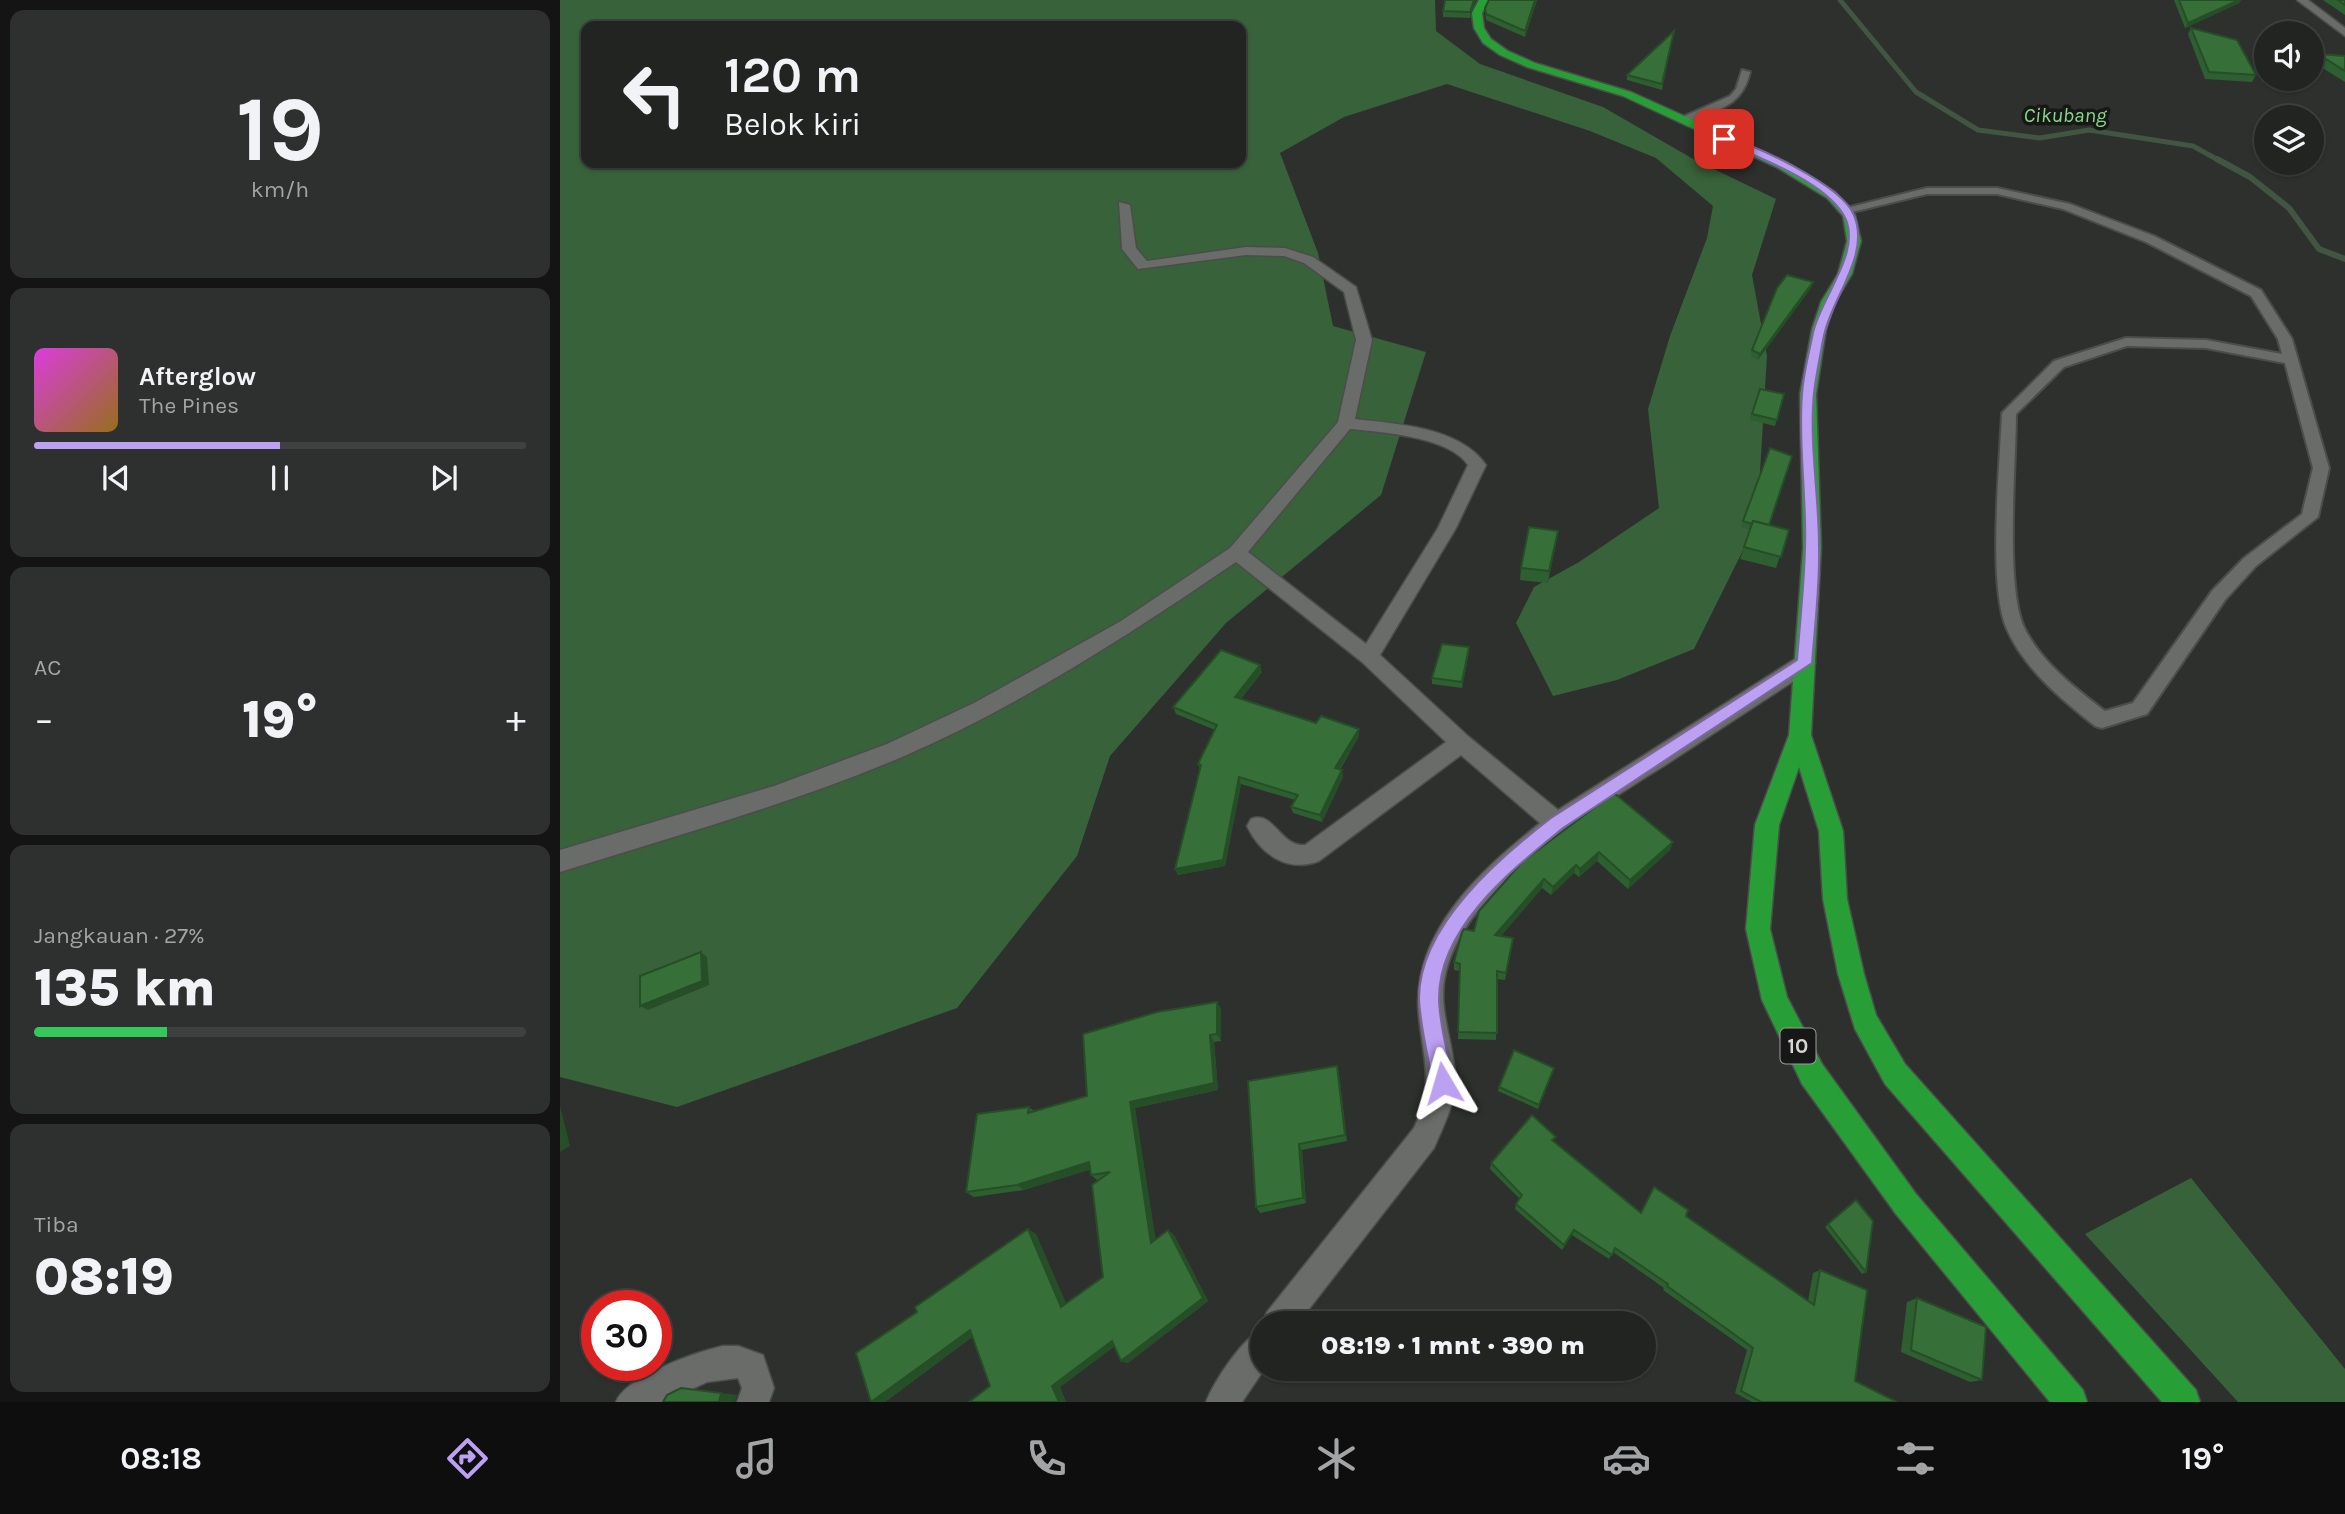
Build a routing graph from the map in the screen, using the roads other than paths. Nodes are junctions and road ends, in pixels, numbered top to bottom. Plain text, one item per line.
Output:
1 (1484, 0) edge
2 (2302, 0) edge
3 (2345, 33) edge
4 (1745, 72) dead end
5 (1684, 120) junction
6 (1124, 205) dead end
7 (1844, 210) junction
8 (2290, 360) junction
9 (1346, 423) junction
10 (1237, 553) junction
11 (1369, 657) junction
12 (1805, 663) junction
13 (1800, 735) junction
14 (1461, 743) junction
15 (1557, 823) junction
16 (1259, 826) dead end
17 (560, 861) edge
18 (1288, 1311) edge
19 (1250, 1363) edge
20 (632, 1402) edge
21 (753, 1402) edge
22 (1222, 1402) edge
23 (2071, 1402) edge
24 (2184, 1402) edge

1 - 5 highway
2 - 3 street
4 - 5 lane
5 - 7 highway
6 - 9 street
7 - 8 lane
7 - 12 highway, 10
8 - 8 lane
9 - 10 street
9 - 11 street
10 - 11 street
10 - 17 street
11 - 14 street
12 - 13 highway, 10
12 - 15 street
13 - 23 highway, 10
13 - 24 highway, 10
14 - 15 street
14 - 16 street
15 - 18 street
19 - 22 street
20 - 21 street

